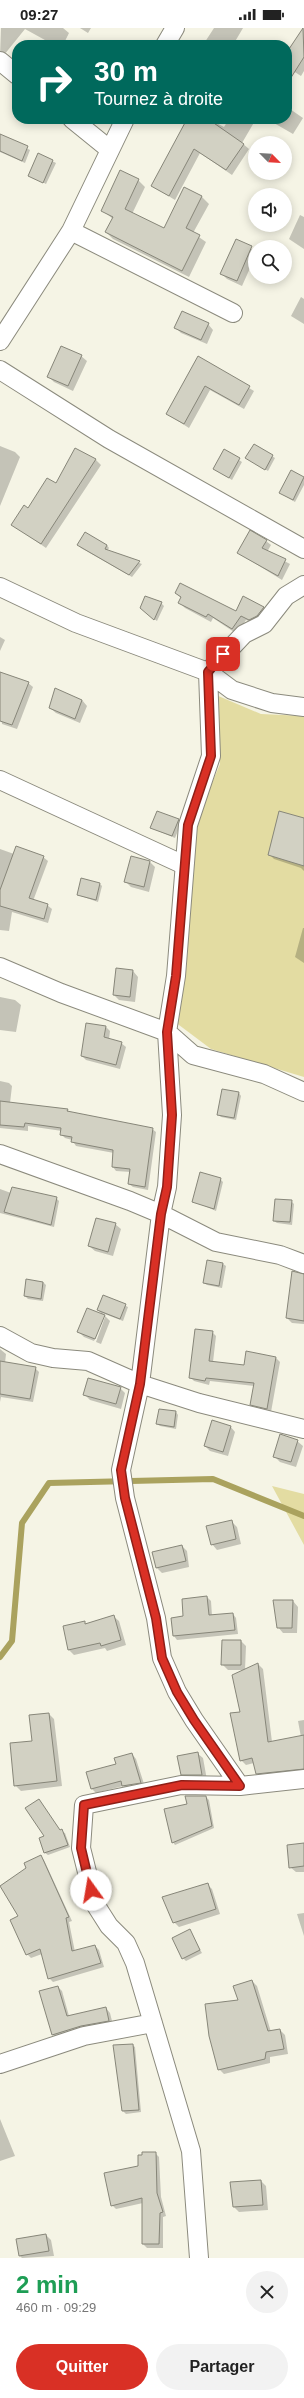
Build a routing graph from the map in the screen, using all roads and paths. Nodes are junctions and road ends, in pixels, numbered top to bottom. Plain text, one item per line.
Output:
1 (175, 28) edge
2 (168, 40) edge
3 (0, 61) edge
4 (12, 71) edge
5 (78, 124) edge
6 (122, 124) edge
7 (109, 149) junction
8 (71, 231) junction
9 (233, 313) dead end
10 (0, 341) edge
11 (0, 370) edge
12 (304, 549) edge
13 (304, 585) edge
14 (0, 587) edge
15 (208, 672) junction
16 (304, 707) edge
17 (0, 780) edge
18 (184, 865) junction
19 (0, 967) edge
20 (167, 1032) junction
21 (304, 1092) edge
22 (0, 1154) edge
23 (161, 1214) junction
24 (304, 1264) edge
25 (0, 1336) edge
26 (140, 1384) junction
27 (304, 1429) edge
28 (304, 1779) edge
29 (240, 1786) junction
30 (153, 2023) junction
31 (0, 2064) edge
32 (200, 2258) edge

1 - 2 street
3 - 4 street
5 - 7 street
6 - 7 street
7 - 8 street
8 - 9 street
8 - 10 street
11 - 12 street
13 - 15 street
14 - 15 street
15 - 16 street
15 - 18 street
17 - 18 street
18 - 20 street
19 - 20 street
20 - 21 street
20 - 23 street
22 - 23 street
23 - 24 street
23 - 26 street
25 - 26 street
26 - 27 street
26 - 29 street
28 - 29 street
29 - 30 street
30 - 31 street
30 - 32 street

